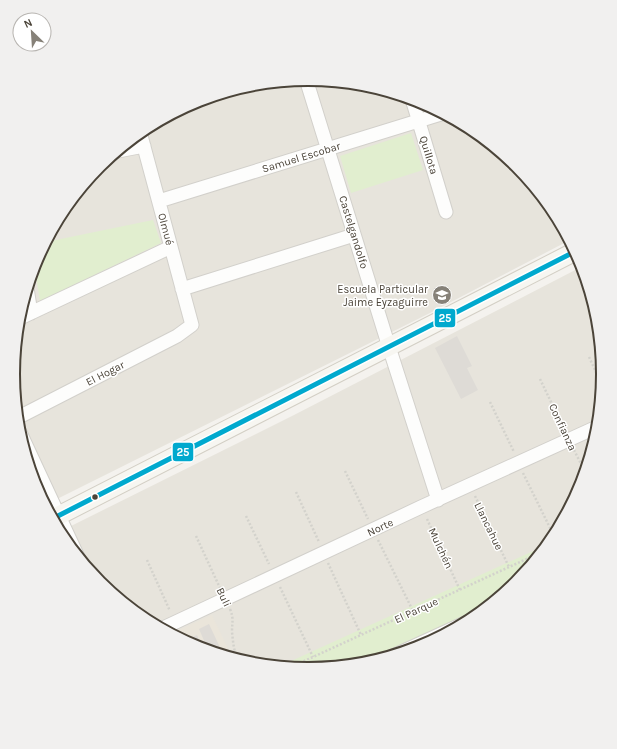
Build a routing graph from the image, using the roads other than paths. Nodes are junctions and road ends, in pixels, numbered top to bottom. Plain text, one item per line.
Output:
1 (308, 86) edge
2 (414, 106) edge
3 (435, 116) edge
4 (418, 121) junction
5 (142, 139) edge
6 (144, 146) junction
7 (130, 149) edge
8 (328, 149) junction
9 (158, 201) junction
10 (446, 212) dead end
11 (354, 235) junction
12 (171, 247) junction
13 (570, 254) edge
14 (182, 289) junction
15 (29, 303) edge
16 (31, 313) junction
17 (27, 315) edge
18 (192, 325) joint
19 (389, 347) junction
20 (23, 415) edge
21 (591, 430) edge
22 (39, 476) edge
23 (46, 493) edge
24 (438, 500) junction
25 (58, 516) edge
26 (167, 626) edge
27 (444, 629) edge
28 (407, 646) edge

1 - 8 street, Castelgandolfo
2 - 4 street, Quillota
3 - 4 street, Samuel Escobar
4 - 8 street, Samuel Escobar
4 - 10 street, Quillota
5 - 6 street, Olmué
6 - 7 street
6 - 9 street, Olmué
8 - 9 street, Samuel Escobar
8 - 11 street, Castelgandolfo
9 - 12 street, Olmué
11 - 14 street
11 - 19 street, Castelgandolfo
12 - 14 street, Olmué
12 - 16 street
13 - 19 street
14 - 18 street, Olmué
15 - 16 street
16 - 17 street
18 - 20 street, El Hogar
19 - 24 street, Castelgandolfo
19 - 25 street
21 - 24 street, Norte
22 - 23 street
24 - 26 street, Norte
27 - 28 lane

